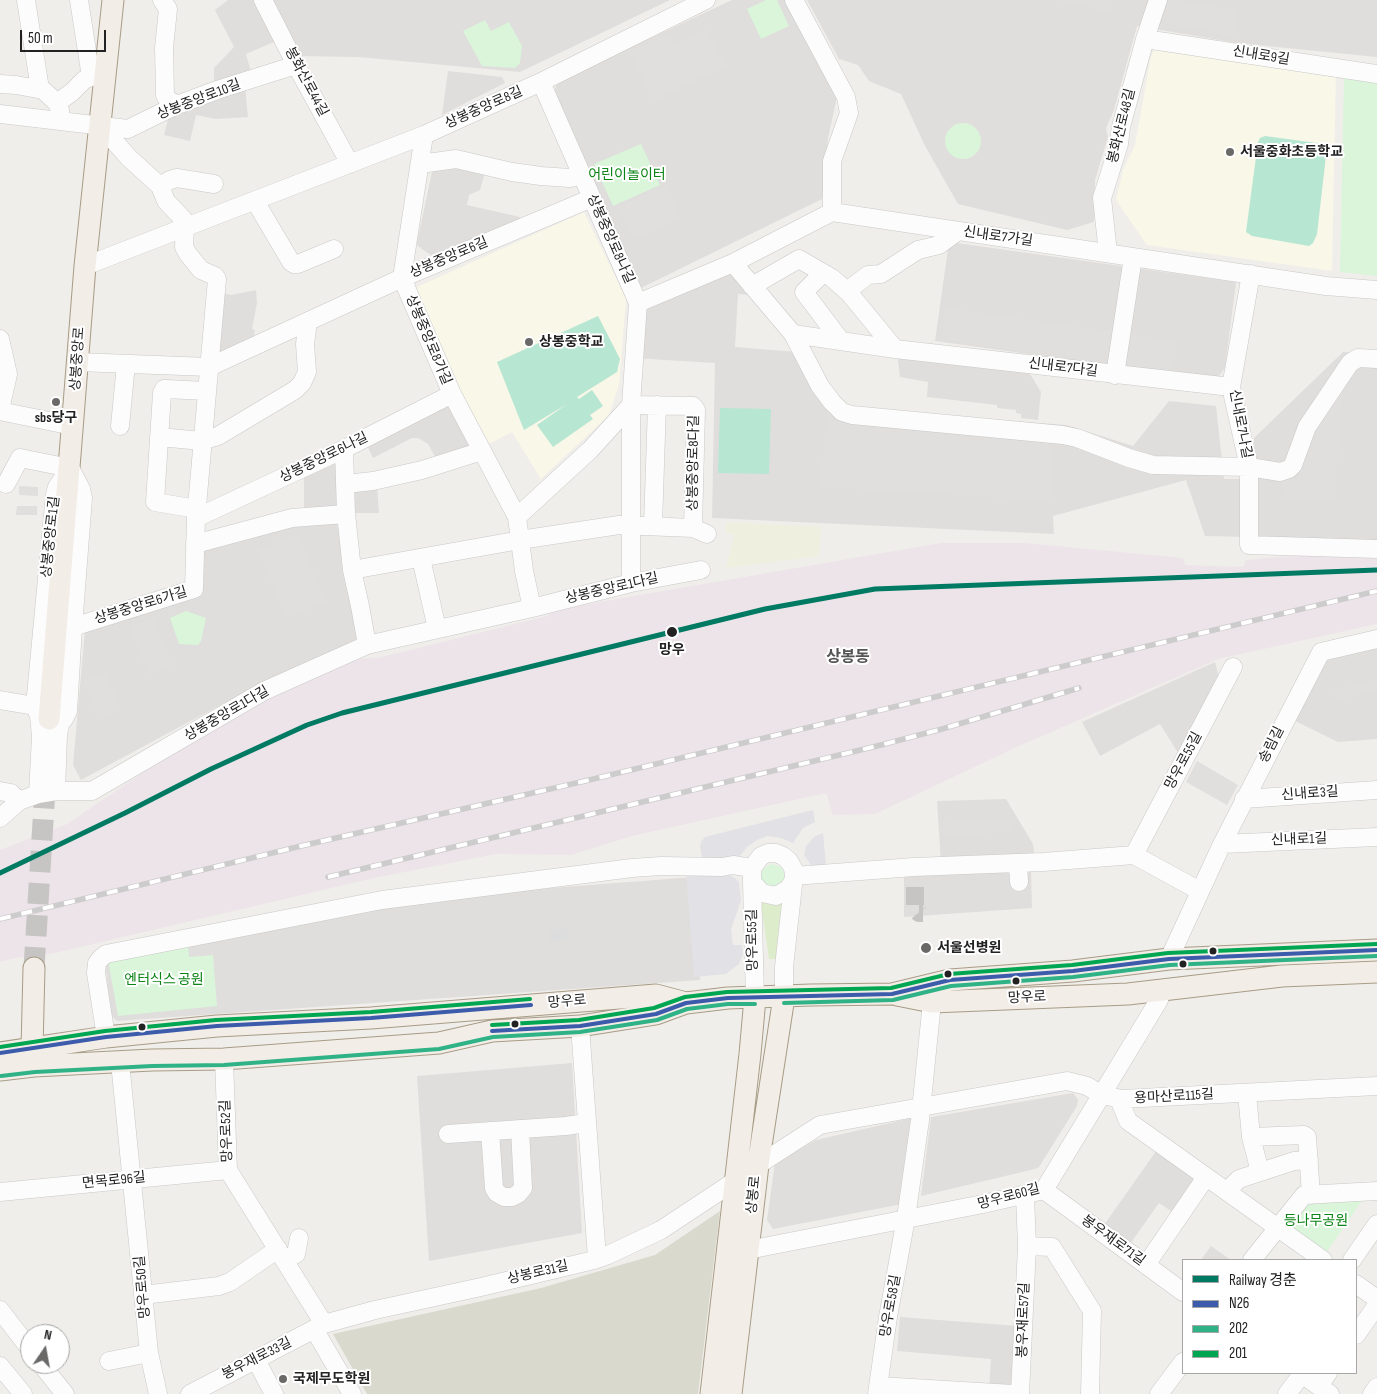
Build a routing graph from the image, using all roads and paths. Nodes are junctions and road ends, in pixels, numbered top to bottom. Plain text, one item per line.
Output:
1 (26, 0) edge
2 (78, 0) edge
3 (113, 0) edge
4 (162, 0) edge
5 (263, 0) edge
6 (706, 0) edge
7 (794, 0) edge
8 (1158, 0) edge
9 (1144, 39) junction
10 (296, 65) junction
11 (1377, 74) edge
12 (98, 76) junction
13 (541, 82) junction
14 (0, 84) edge
15 (40, 89) junction
16 (57, 103) junction
17 (176, 105) junction
18 (0, 114) edge
19 (60, 121) junction
20 (100, 126) junction
21 (424, 135) junction
22 (350, 164) junction
23 (420, 164) junction
24 (582, 176) junction
25 (214, 184) dead end
26 (160, 186) junction
27 (592, 198) junction
28 (255, 201) junction
29 (832, 212) junction
30 (185, 228) junction
31 (958, 231) junction
32 (334, 249) dead end
33 (1108, 253) junction
34 (1134, 257) junction
35 (733, 263) junction
36 (85, 266) junction
37 (823, 273) junction
38 (1251, 274) junction
39 (402, 278) junction
40 (752, 286) junction
41 (1377, 290) edge
42 (847, 291) junction
43 (638, 303) junction
44 (308, 321) junction
45 (793, 334) junction
46 (0, 339) edge
47 (841, 341) junction
48 (895, 349) junction
49 (1377, 358) edge
50 (78, 362) junction
51 (126, 364) junction
52 (208, 367) junction
53 (1116, 375) junction
54 (1231, 387) junction
55 (206, 391) junction
56 (452, 394) junction
57 (631, 405) junction
58 (657, 405) junction
59 (0, 410) edge
60 (73, 426) junction
61 (120, 426) dead end
62 (159, 437) junction
63 (202, 441) junction
64 (344, 449) junction
65 (482, 451) junction
66 (1249, 467) junction
67 (70, 468) junction
68 (6, 484) dead end
69 (346, 484) junction
70 (196, 514) junction
71 (346, 514) junction
72 (518, 518) junction
73 (632, 524) junction
74 (653, 525) junction
75 (520, 540) junction
76 (195, 544) junction
77 (1377, 549) edge
78 (421, 558) junction
79 (352, 570) junction
80 (701, 570) dead end
81 (631, 583) junction
82 (532, 608) junction
83 (73, 626) junction
84 (437, 629) junction
85 (1377, 639) edge
86 (367, 645) junction
87 (1233, 667) dead end
88 (0, 700) edge
89 (46, 715) junction
90 (1377, 790) edge
91 (0, 791) edge
92 (56, 791) junction
93 (38, 794) junction
94 (1244, 799) junction
95 (19, 801) junction
96 (0, 818) edge
97 (1377, 837) edge
98 (1222, 844) junction
99 (1134, 855) junction
100 (1018, 863) junction
101 (752, 875) junction
102 (793, 879) junction
103 (1019, 882) dead end
104 (1200, 891) junction
105 (1377, 950) edge
106 (1169, 959) junction
107 (34, 968) tunnel mouth
108 (1377, 972) edge
109 (1162, 990) junction
110 (892, 994) junction
111 (784, 996) junction
112 (755, 998) junction
113 (932, 1002) junction
114 (686, 1003) junction
115 (580, 1026) junction
116 (106, 1037) junction
117 (0, 1053) edge
118 (33, 1057) junction
119 (224, 1060) junction
120 (120, 1062) junction
121 (0, 1070) edge
122 (1377, 1086) edge
123 (1247, 1093) junction
124 (1110, 1097) junction
125 (921, 1108) junction
126 (586, 1123) junction
127 (520, 1129) junction
128 (490, 1131) junction
129 (448, 1134) dead end
130 (1251, 1137) junction
131 (1309, 1160) junction
132 (758, 1165) junction
133 (228, 1170) junction
134 (1260, 1172) junction
135 (1206, 1176) junction
136 (133, 1179) junction
137 (736, 1181) junction
138 (1044, 1190) junction
139 (1227, 1191) junction
140 (1377, 1191) edge
141 (0, 1192) edge
142 (1025, 1195) junction
143 (1311, 1195) junction
144 (906, 1218) junction
145 (1377, 1224) edge
146 (1277, 1227) junction
147 (299, 1238) dead end
148 (1027, 1246) junction
149 (748, 1250) junction
150 (281, 1254) junction
151 (597, 1258) junction
152 (1253, 1259) edge
153 (1322, 1259) edge
154 (1353, 1259) edge
155 (1146, 1265) junction
156 (1357, 1285) edge
157 (1182, 1291) edge
158 (144, 1294) junction
159 (1377, 1299) edge
160 (1377, 1305) edge
161 (0, 1310) edge
162 (319, 1327) junction
163 (1357, 1334) edge
164 (20, 1336) edge
165 (149, 1353) junction
166 (256, 1360) junction
167 (109, 1361) dead end
168 (1182, 1363) edge
169 (0, 1366) edge
170 (49, 1374) edge
171 (1300, 1374) edge
172 (1303, 1374) edge
173 (1326, 1384) edge
174 (1377, 1387) edge
175 (878, 1390) edge
176 (23, 1394) edge
177 (65, 1394) edge
178 (158, 1394) edge
179 (190, 1394) edge
180 (274, 1394) edge
181 (352, 1394) edge
182 (710, 1394) edge
183 (732, 1394) edge
184 (1013, 1394) edge
185 (1020, 1394) edge
186 (1090, 1394) edge
187 (1159, 1394) edge
188 (1287, 1394) edge
189 (1372, 1394) edge

1 - 15 street
2 - 12 street
3 - 12 main road, 상봉중앙로
4 - 17 street
5 - 10 street, 봉화산로44길
6 - 13 street, 상봉중앙로8길
7 - 29 street
8 - 9 street, 봉화산로48길
9 - 11 street, 신내로9길
9 - 33 street, 봉화산로48길
10 - 17 street, 상봉중앙로10길
10 - 22 street, 봉화산로44길
12 - 16 street
12 - 20 main road, 상봉중앙로
13 - 21 street, 상봉중앙로8길
13 - 24 street, 상봉중앙로8나길
14 - 15 street
15 - 16 street
16 - 19 street
17 - 20 street, 상봉중앙로10길
18 - 19 street, 상봉중앙로10길
19 - 20 street, 상봉중앙로10길
20 - 26 street
20 - 36 main road, 상봉중앙로
21 - 22 street, 상봉중앙로8길
21 - 23 street, 상봉중앙로8가길
22 - 28 street, 상봉중앙로8길
23 - 24 street
23 - 39 street, 상봉중앙로8가길
24 - 27 street, 상봉중앙로8나길
25 - 26 street
26 - 30 street
27 - 39 street, 상봉중앙로6길
27 - 43 street, 상봉중앙로8나길
28 - 30 street, 상봉중앙로8길
28 - 32 street
29 - 31 street, 신내로7가길
29 - 35 street
30 - 36 street, 상봉중앙로8길
30 - 52 street
31 - 33 street, 신내로7가길
31 - 42 street
33 - 34 street, 신내로7가길
34 - 38 street, 신내로7가길
34 - 53 street
35 - 40 street
35 - 43 street
36 - 50 main road, 상봉중앙로
37 - 40 street
37 - 42 street
37 - 47 street
38 - 41 street, 신내로7가길
38 - 54 street, 신내로7나길
39 - 44 street, 상봉중앙로6길
39 - 56 street, 상봉중앙로8가길
40 - 45 street
42 - 48 street
43 - 57 street, 상봉중앙로8나길
44 - 52 street, 상봉중앙로6길
44 - 63 street
45 - 47 street, 신내로7다길
45 - 66 street
46 - 59 street
47 - 48 street, 신내로7다길
48 - 53 street, 신내로7다길
49 - 66 street
50 - 51 street, 상봉중앙로6길
50 - 60 main road, 상봉중앙로
51 - 52 street, 상봉중앙로6길
51 - 61 street
52 - 55 street, 상봉중앙로6가길
53 - 54 street, 신내로7다길
54 - 66 street, 신내로7나길
55 - 62 street
55 - 63 street, 상봉중앙로6가길
56 - 64 street, 상봉중앙로6나길
56 - 65 street, 상봉중앙로8가길
57 - 58 street, 상봉중앙로8다길
57 - 72 street
57 - 73 street, 상봉중앙로8나길
58 - 74 street
58 - 74 street, 상봉중앙로8다길
59 - 60 street
60 - 67 main road, 상봉중앙로
62 - 63 street
62 - 70 street
63 - 70 street, 상봉중앙로6가길
64 - 69 street
64 - 70 street, 상봉중앙로6나길
65 - 69 street
65 - 72 street, 상봉중앙로8가길
66 - 77 street, 신내로7나길
67 - 68 street
67 - 83 street, 상봉중앙로1길
67 - 89 main road, 상봉중앙로
69 - 71 street
70 - 76 street, 상봉중앙로6가길
71 - 76 street
71 - 79 street
72 - 75 street, 상봉중앙로8가길
73 - 74 street
73 - 75 street
73 - 81 street, 상봉중앙로8나길
75 - 78 street
75 - 82 street, 상봉중앙로8가길
76 - 83 street, 상봉중앙로6가길
78 - 79 street
78 - 84 street
79 - 86 street
80 - 81 street, 상봉중앙로1다길
81 - 82 street, 상봉중앙로1다길
82 - 84 street, 상봉중앙로1다길
83 - 89 street, 상봉중앙로1길
84 - 86 street, 상봉중앙로1다길
85 - 94 street, 송림길
86 - 92 street, 상봉중앙로1다길
87 - 99 street, 망우로55길
88 - 89 street
89 - 92 street, 상봉중앙로1길
89 - 93 street, 상봉중앙로1길
90 - 94 street, 신내로3길
91 - 95 street
92 - 93 street
93 - 95 street
94 - 98 street, 송림길
95 - 96 street
97 - 98 street, 신내로1길
98 - 104 street, 송림길
99 - 100 street
99 - 104 street
100 - 102 street
100 - 103 street
101 - 102 street, 망우로55길
101 - 102 street
101 - 112 street, 망우로55길
101 - 116 street
102 - 111 street
104 - 106 street, 송림길
105 - 106 main road, 망우로
106 - 110 main road, 망우로
107 - 118 main road
108 - 109 main road, 망우로
109 - 113 main road, 망우로
109 - 124 street, 망우로60길
110 - 111 main road, 망우로
110 - 113 main road, 망우로
111 - 112 main road, 망우로
111 - 132 main road, 상봉로
112 - 114 main road, 망우로
112 - 137 main road, 상봉로
113 - 125 street, 망우로58길
114 - 115 main road, 망우로
114 - 116 main road, 망우로
115 - 119 main road, 망우로
115 - 126 street
116 - 118 main road, 망우로
117 - 118 main road, 망우로
118 - 120 main road, 망우로
118 - 121 main road, 망우로
119 - 120 main road, 망우로
119 - 133 street, 망우로52길
120 - 136 street, 망우로50길
122 - 123 street, 용마산로115길
123 - 124 street, 용마산로115길
123 - 130 street
124 - 125 street
124 - 135 street
124 - 138 street, 망우로60길
125 - 132 street
125 - 144 street, 망우로58길
126 - 127 street
126 - 151 street
127 - 128 street
127 - 128 street
128 - 129 street
130 - 131 street
130 - 134 street
131 - 134 street
131 - 143 street
132 - 137 main road
132 - 149 main road, 상봉로
133 - 136 street, 면목로96길
133 - 150 street, 망우로52길
134 - 139 street
135 - 139 street
135 - 155 street
136 - 141 street, 면목로96길
136 - 158 street, 망우로50길
137 - 151 street, 상봉로31길
137 - 182 main road, 상봉로
138 - 142 street, 망우로60길
138 - 155 street, 봉우재로71길
139 - 146 street
140 - 143 street
142 - 144 street, 망우로60길
142 - 148 street, 봉우재로57길
143 - 146 street
144 - 149 street, 망우로60길
144 - 175 street, 망우로58길
145 - 154 street
146 - 152 street
146 - 153 street
147 - 150 street
148 - 185 street, 봉우재로57길
148 - 186 street
149 - 183 main road, 상봉로
150 - 158 street
150 - 162 street, 망우로52길
151 - 162 street, 상봉로31길
155 - 157 street, 봉우재로71길
156 - 159 street
158 - 165 street, 망우로50길
160 - 163 street
161 - 164 street
162 - 166 street, 봉우재로33길
162 - 181 street, 망우로52길
165 - 167 street
165 - 178 street, 망우로50길
166 - 179 street, 봉우재로33길
166 - 180 street
168 - 187 street
169 - 176 street
170 - 177 street
171 - 188 street
172 - 173 street
174 - 189 street
175 - 184 street

